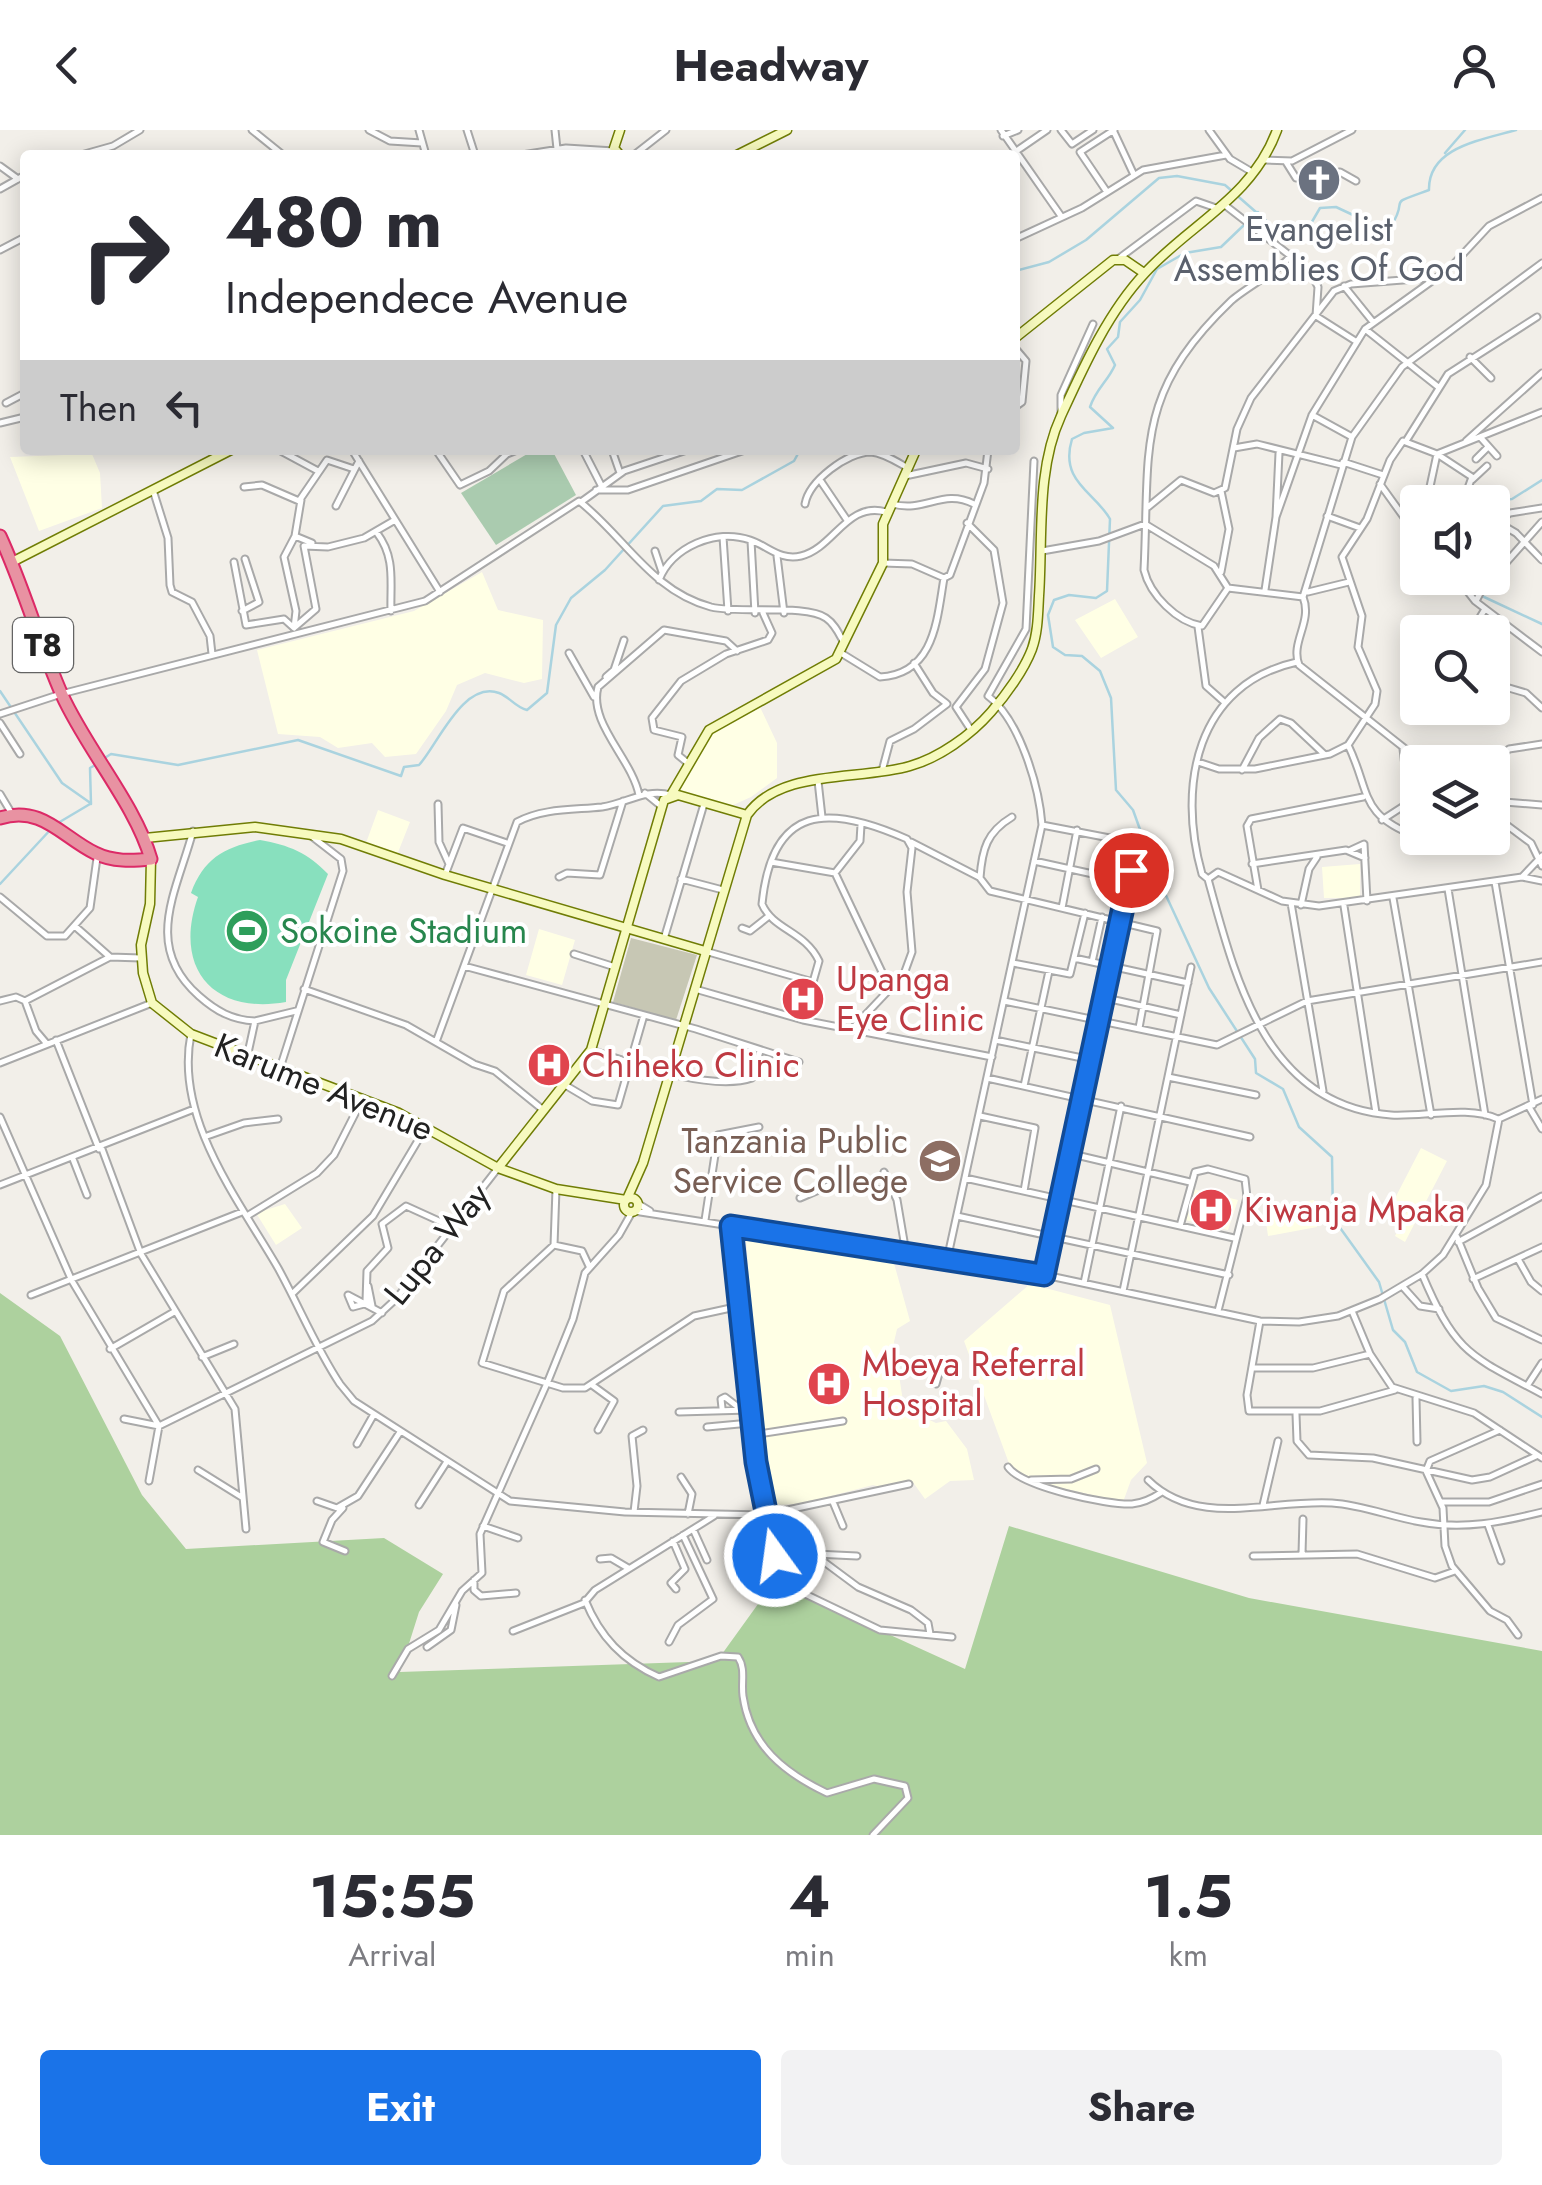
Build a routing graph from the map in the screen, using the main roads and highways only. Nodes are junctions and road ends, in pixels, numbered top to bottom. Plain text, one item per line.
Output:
1 (787, 130) edge
2 (1277, 130) edge
3 (747, 150) edge
4 (1144, 273) junction
5 (1020, 334) edge
6 (221, 455) edge
7 (914, 455) edge
8 (0, 536) edge
9 (12, 562) junction
10 (672, 795) junction
11 (746, 815) junction
12 (6, 816) edge
13 (145, 838) junction
14 (151, 859) junction
15 (626, 930) junction
16 (705, 951) junction
17 (498, 1168) junction

1 - 3 main road
2 - 4 main road
4 - 5 main road
4 - 11 main road
6 - 9 main road
7 - 10 main road
8 - 9 highway, T8
9 - 13 highway, T8
10 - 11 main road
10 - 15 main road
11 - 16 main road
12 - 14 highway
13 - 14 highway, T8
13 - 15 main road
14 - 17 main road, Karume Avenue
15 - 16 main road
15 - 17 main road
16 - 17 main road, Karume Avenue

